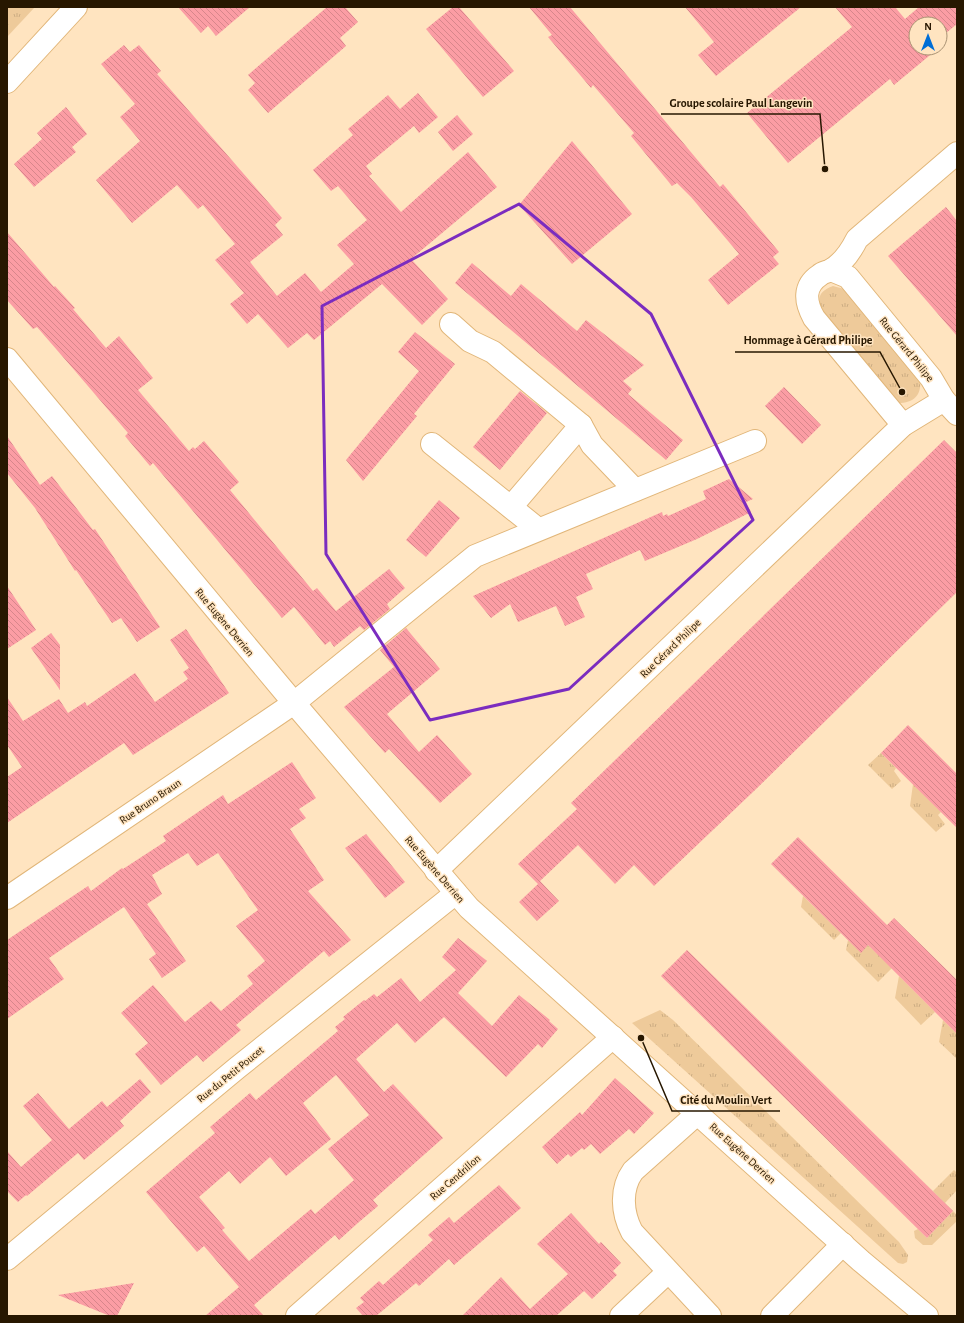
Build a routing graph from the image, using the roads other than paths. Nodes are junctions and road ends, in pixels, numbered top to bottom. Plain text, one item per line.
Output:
1 (76, 7) edge
2 (7, 82) edge
3 (957, 153) edge
4 (831, 270) junction
5 (451, 324) dead end
6 (7, 359) edge
7 (950, 407) edge
8 (581, 425) junction
9 (903, 425) junction
10 (755, 440) dead end
11 (432, 444) dead end
12 (635, 490) junction
13 (511, 507) junction
14 (538, 530) junction
15 (294, 703) junction
16 (436, 871) junction
17 (456, 893) junction
18 (7, 898) edge
19 (613, 1037) junction
20 (698, 1113) junction
21 (843, 1244) junction
22 (7, 1259) edge
23 (668, 1272) junction
24 (297, 1316) edge
25 (621, 1316) edge
26 (710, 1316) edge
27 (772, 1316) edge
28 (927, 1316) edge

1 - 2 street
3 - 4 street
4 - 7 street, Rue Gérard Philipe
4 - 9 street
5 - 8 street
6 - 15 street, Rue Eugène Derrien
7 - 9 street, Rue Gérard Philipe
8 - 12 street
8 - 13 street
9 - 16 street, Rue Gérard Philipe
10 - 12 street, Rue Bruno Braun
11 - 13 street
12 - 14 street, Rue Bruno Braun
13 - 14 street
14 - 15 street, Rue Bruno Braun
15 - 16 street, Rue Eugène Derrien
15 - 18 street, Rue Bruno Braun
16 - 17 street, Rue Eugène Derrien
17 - 19 street, Rue Eugène Derrien
17 - 22 street, Rue du Petit Poucet
19 - 20 street, Rue Eugène Derrien
19 - 24 street, Rue Cendrillon
20 - 21 street, Rue Eugène Derrien
20 - 23 street
21 - 27 street
21 - 28 street, Rue Eugène Derrien
23 - 25 street
23 - 26 street

